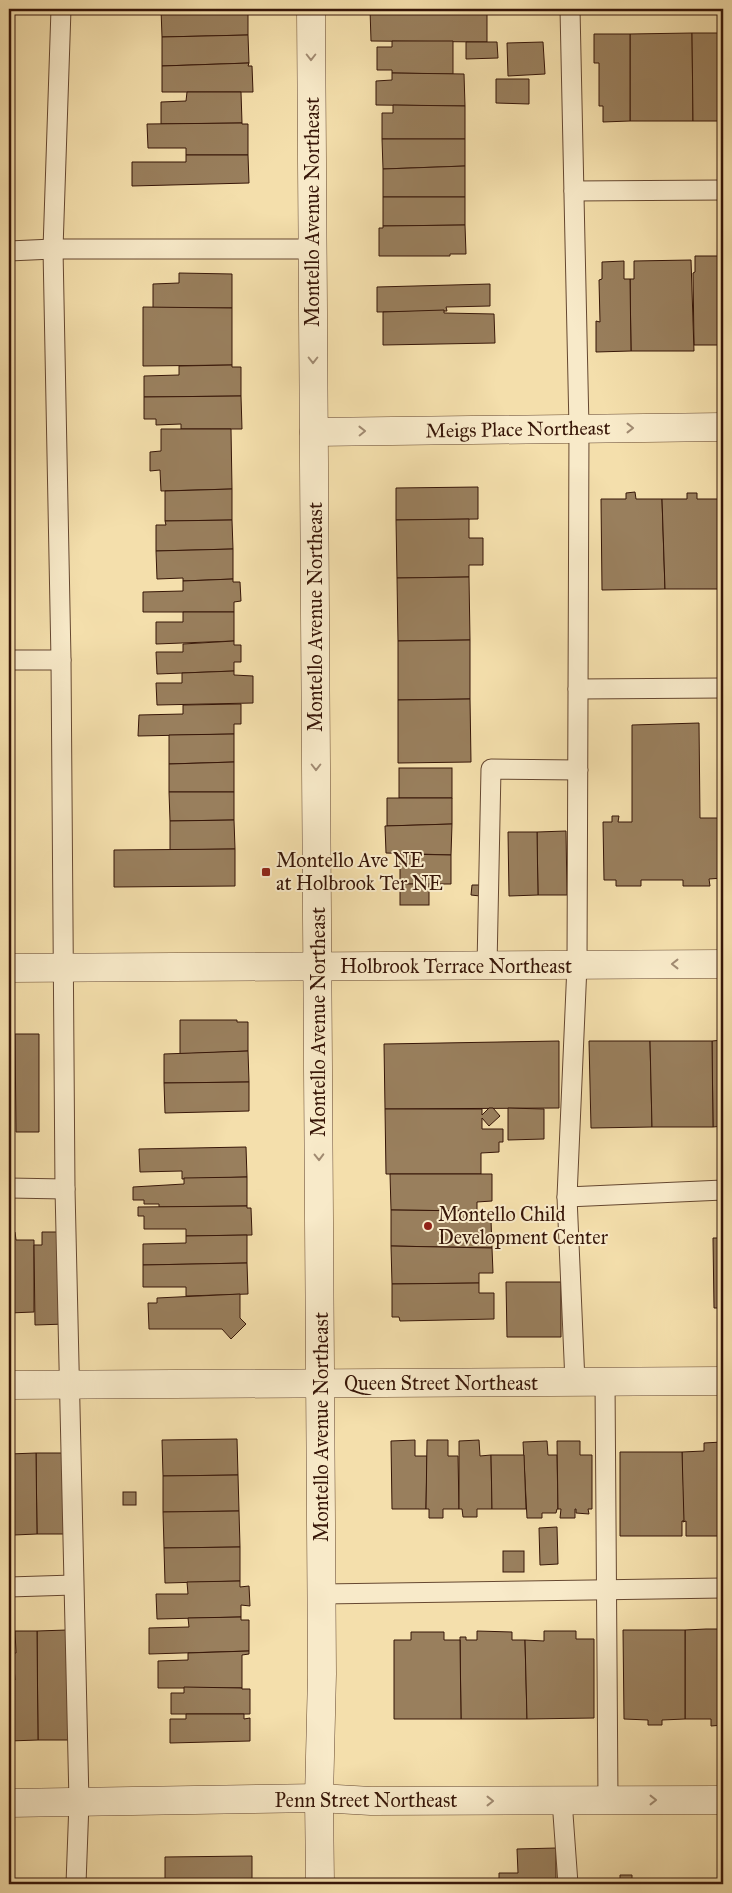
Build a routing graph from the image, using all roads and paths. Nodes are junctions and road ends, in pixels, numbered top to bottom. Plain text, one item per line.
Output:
1 (60, 9) edge
2 (311, 9) edge
3 (570, 9) edge
4 (723, 190) edge
5 (574, 191) junction
6 (53, 249) junction
7 (312, 249) junction
8 (9, 251) edge
9 (723, 427) edge
10 (579, 428) junction
11 (314, 432) junction
12 (9, 660) edge
13 (61, 660) junction
14 (723, 688) edge
15 (578, 689) junction
16 (578, 770) junction
17 (723, 964) edge
18 (577, 965) junction
19 (487, 966) junction
20 (317, 967) junction
21 (9, 968) edge
22 (64, 968) junction
23 (9, 1188) edge
24 (65, 1189) junction
25 (723, 1190) edge
26 (567, 1197) junction
27 (723, 1381) edge
28 (575, 1382) junction
29 (605, 1382) junction
30 (70, 1384) junction
31 (321, 1384) junction
32 (9, 1385) edge
33 (73, 1585) junction
34 (9, 1587) edge
35 (723, 1588) edge
36 (607, 1590) junction
37 (322, 1594) junction
38 (319, 1798) junction
39 (562, 1800) junction
40 (608, 1800) junction
41 (723, 1800) edge
42 (79, 1802) junction
43 (9, 1803) edge
44 (76, 1884) edge
45 (320, 1884) edge
46 (568, 1884) edge

1 - 6 lane
2 -> 7 street, Montello Avenue Northeast
3 - 5 lane
4 - 5 lane
5 - 10 lane
6 - 7 lane
6 - 8 lane
6 - 13 lane
7 -> 11 street, Montello Avenue Northeast
10 -> 9 street, Meigs Place Northeast
11 -> 10 street, Meigs Place Northeast
10 - 15 lane
11 -> 20 street, Montello Avenue Northeast
12 - 13 lane
13 - 22 lane
14 - 15 lane
15 - 16 lane
16 - 18 lane
16 - 19 lane
17 -> 18 street, Holbrook Terrace Northeast
18 - 19 street, Holbrook Terrace Northeast
18 - 26 lane
19 - 20 street, Holbrook Terrace Northeast
20 - 22 street, Holbrook Terrace Northeast
20 -> 31 street, Montello Avenue Northeast
21 - 22 street, Holbrook Terrace Northeast
22 - 24 lane
23 - 24 lane
24 - 30 lane
25 - 26 lane
26 - 28 lane
27 - 29 street, Queen Street Northeast
28 - 29 street, Queen Street Northeast
28 - 31 street, Queen Street Northeast
29 - 36 lane
30 - 31 street, Queen Street Northeast
30 - 32 street, Queen Street Northeast
30 - 33 lane
31 - 37 street, Montello Avenue Northeast
33 - 34 lane
33 - 42 lane
35 - 36 lane
36 - 37 lane
36 - 40 lane
37 - 38 street, Montello Avenue Northeast
38 -> 39 street, Penn Street Northeast
38 - 42 street, Penn Street Northeast
38 - 45 street, Montello Avenue Northeast
39 - 40 street, Penn Street Northeast
39 - 46 lane
40 -> 41 street, Penn Street Northeast
42 - 43 street, Penn Street Northeast
42 - 44 lane

